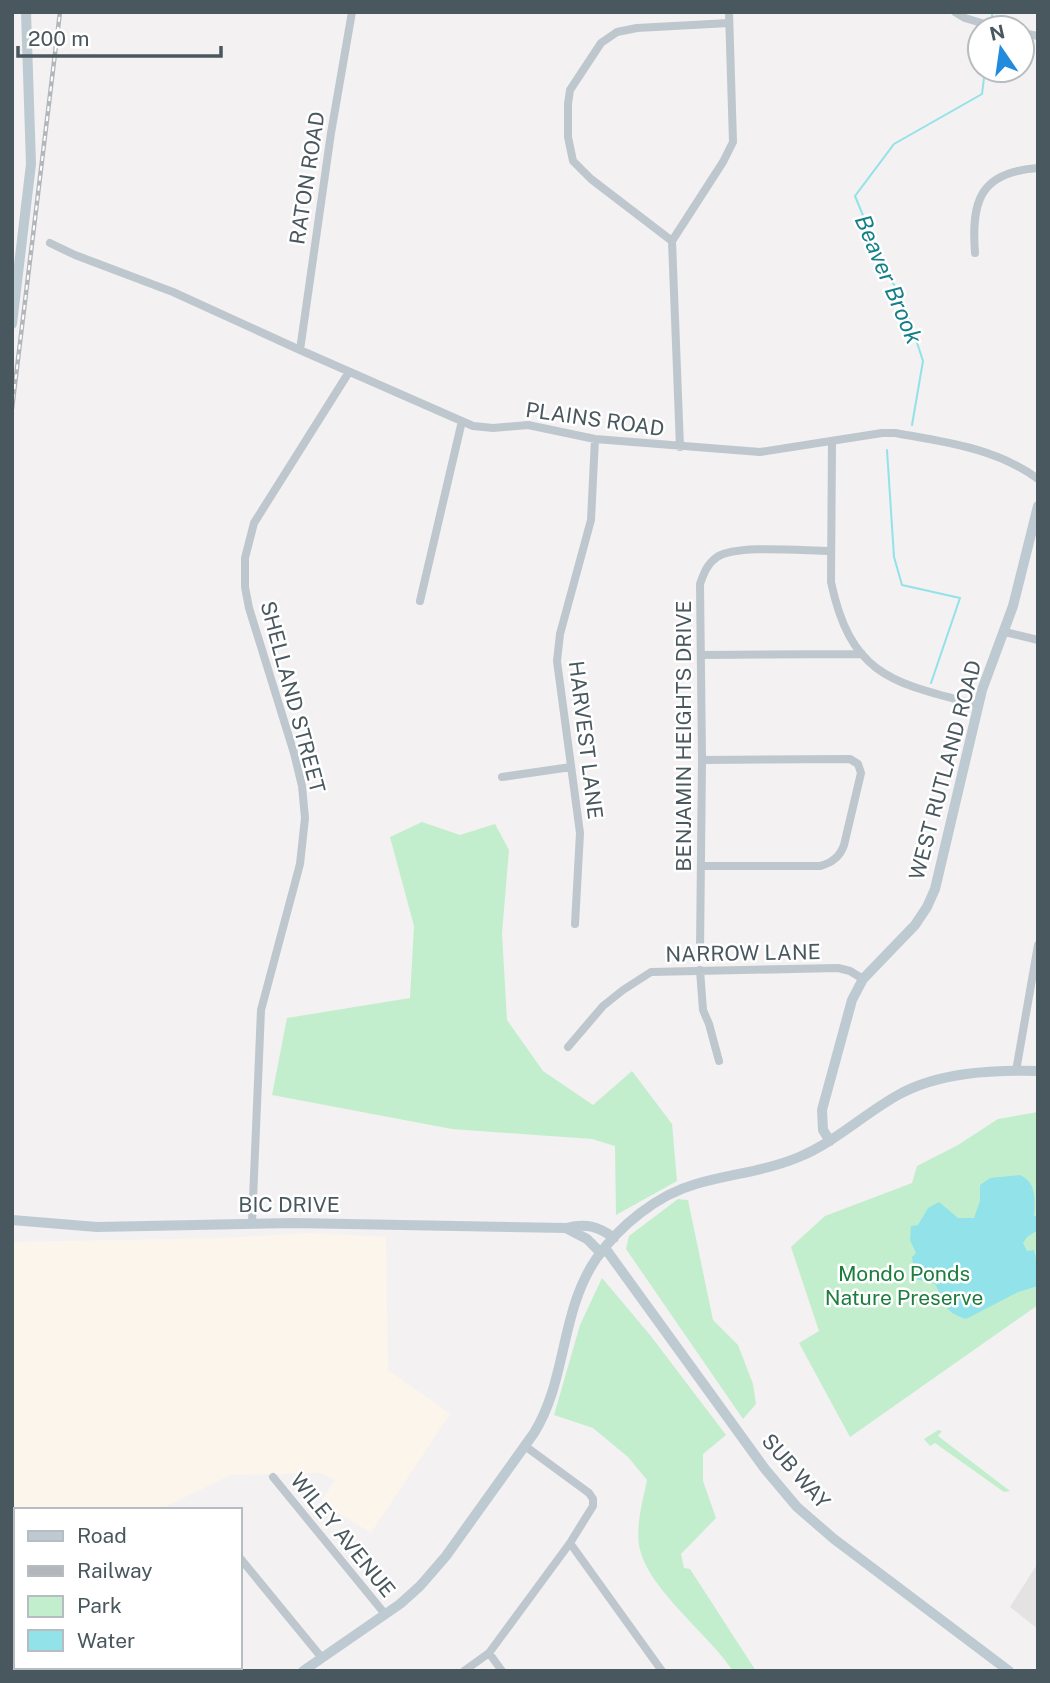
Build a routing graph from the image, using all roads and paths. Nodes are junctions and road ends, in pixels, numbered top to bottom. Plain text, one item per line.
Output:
1 (26, 12) edge
2 (352, 12) edge
3 (729, 12) edge
4 (729, 23) junction
5 (1038, 168) edge
6 (672, 241) junction
7 (50, 243) dead end
8 (975, 253) dead end
9 (12, 324) edge
10 (299, 350) junction
11 (349, 372) junction
12 (462, 421) junction
13 (595, 439) junction
14 (832, 442) junction
15 (680, 447) junction
16 (1038, 480) edge
17 (1038, 506) edge
18 (831, 551) junction
19 (420, 601) dead end
20 (1004, 632) junction
21 (1038, 640) edge
22 (862, 654) junction
23 (701, 655) junction
24 (978, 705) junction
25 (702, 760) junction
26 (570, 767) junction
27 (502, 777) dead end
28 (702, 866) junction
29 (575, 924) dead end
30 (1038, 945) edge
31 (700, 951) dead end
32 (699, 970) junction
33 (863, 979) junction
34 (568, 1047) dead end
35 (719, 1061) dead end
36 (1016, 1071) junction
37 (1038, 1071) edge
38 (830, 1141) junction
39 (12, 1220) edge
40 (252, 1223) junction
41 (566, 1228) junction
42 (614, 1238) junction
43 (603, 1250) junction
44 (525, 1446) junction
45 (273, 1477) dead end
46 (570, 1543) junction
47 (242, 1560) edge
48 (386, 1614) junction
49 (489, 1653) junction
50 (322, 1658) junction
51 (303, 1671) edge
52 (464, 1671) edge
53 (502, 1671) edge
54 (662, 1671) edge
55 (1009, 1671) edge

1 - 9 main road
2 - 10 street, RATON ROAD
3 - 4 street
4 - 6 street
4 - 6 street
5 - 8 street
6 - 15 street
7 - 10 street, PLAINS ROAD
10 - 11 street, PLAINS ROAD
11 - 12 street, PLAINS ROAD
11 - 40 street, SHELLAND STREET
12 - 13 street, PLAINS ROAD
12 - 19 street
13 - 15 street, PLAINS ROAD
13 - 26 street, HARVEST LANE
14 - 15 street, PLAINS ROAD
14 - 16 street, PLAINS ROAD
14 - 18 street
17 - 20 main road, WEST RUTLAND ROAD
18 - 22 street
18 - 23 street, BENJAMIN HEIGHTS DRIVE
20 - 21 street
20 - 24 main road, WEST RUTLAND ROAD
22 - 23 street
22 - 24 street
23 - 25 street, BENJAMIN HEIGHTS DRIVE
24 - 33 main road, WEST RUTLAND ROAD
25 - 28 street, BENJAMIN HEIGHTS DRIVE
25 - 28 street
26 - 27 street
26 - 29 street, HARVEST LANE
28 - 31 street, BENJAMIN HEIGHTS DRIVE
30 - 36 street
32 - 33 street, NARROW LANE
32 - 34 street, NARROW LANE
32 - 35 street
33 - 38 main road, WEST RUTLAND ROAD
36 - 37 main road
36 - 38 main road
38 - 42 main road
39 - 40 main road, BIC DRIVE
40 - 41 main road, BIC DRIVE
41 - 42 main road, BIC DRIVE
41 - 43 main road
42 - 43 main road
43 - 44 main road
43 - 55 main road, SUB WAY
44 - 46 street
44 - 48 main road
45 - 48 street, WILEY AVENUE
46 - 49 street
46 - 54 street
47 - 50 street
48 - 50 main road
49 - 52 street
49 - 53 street
50 - 51 main road

